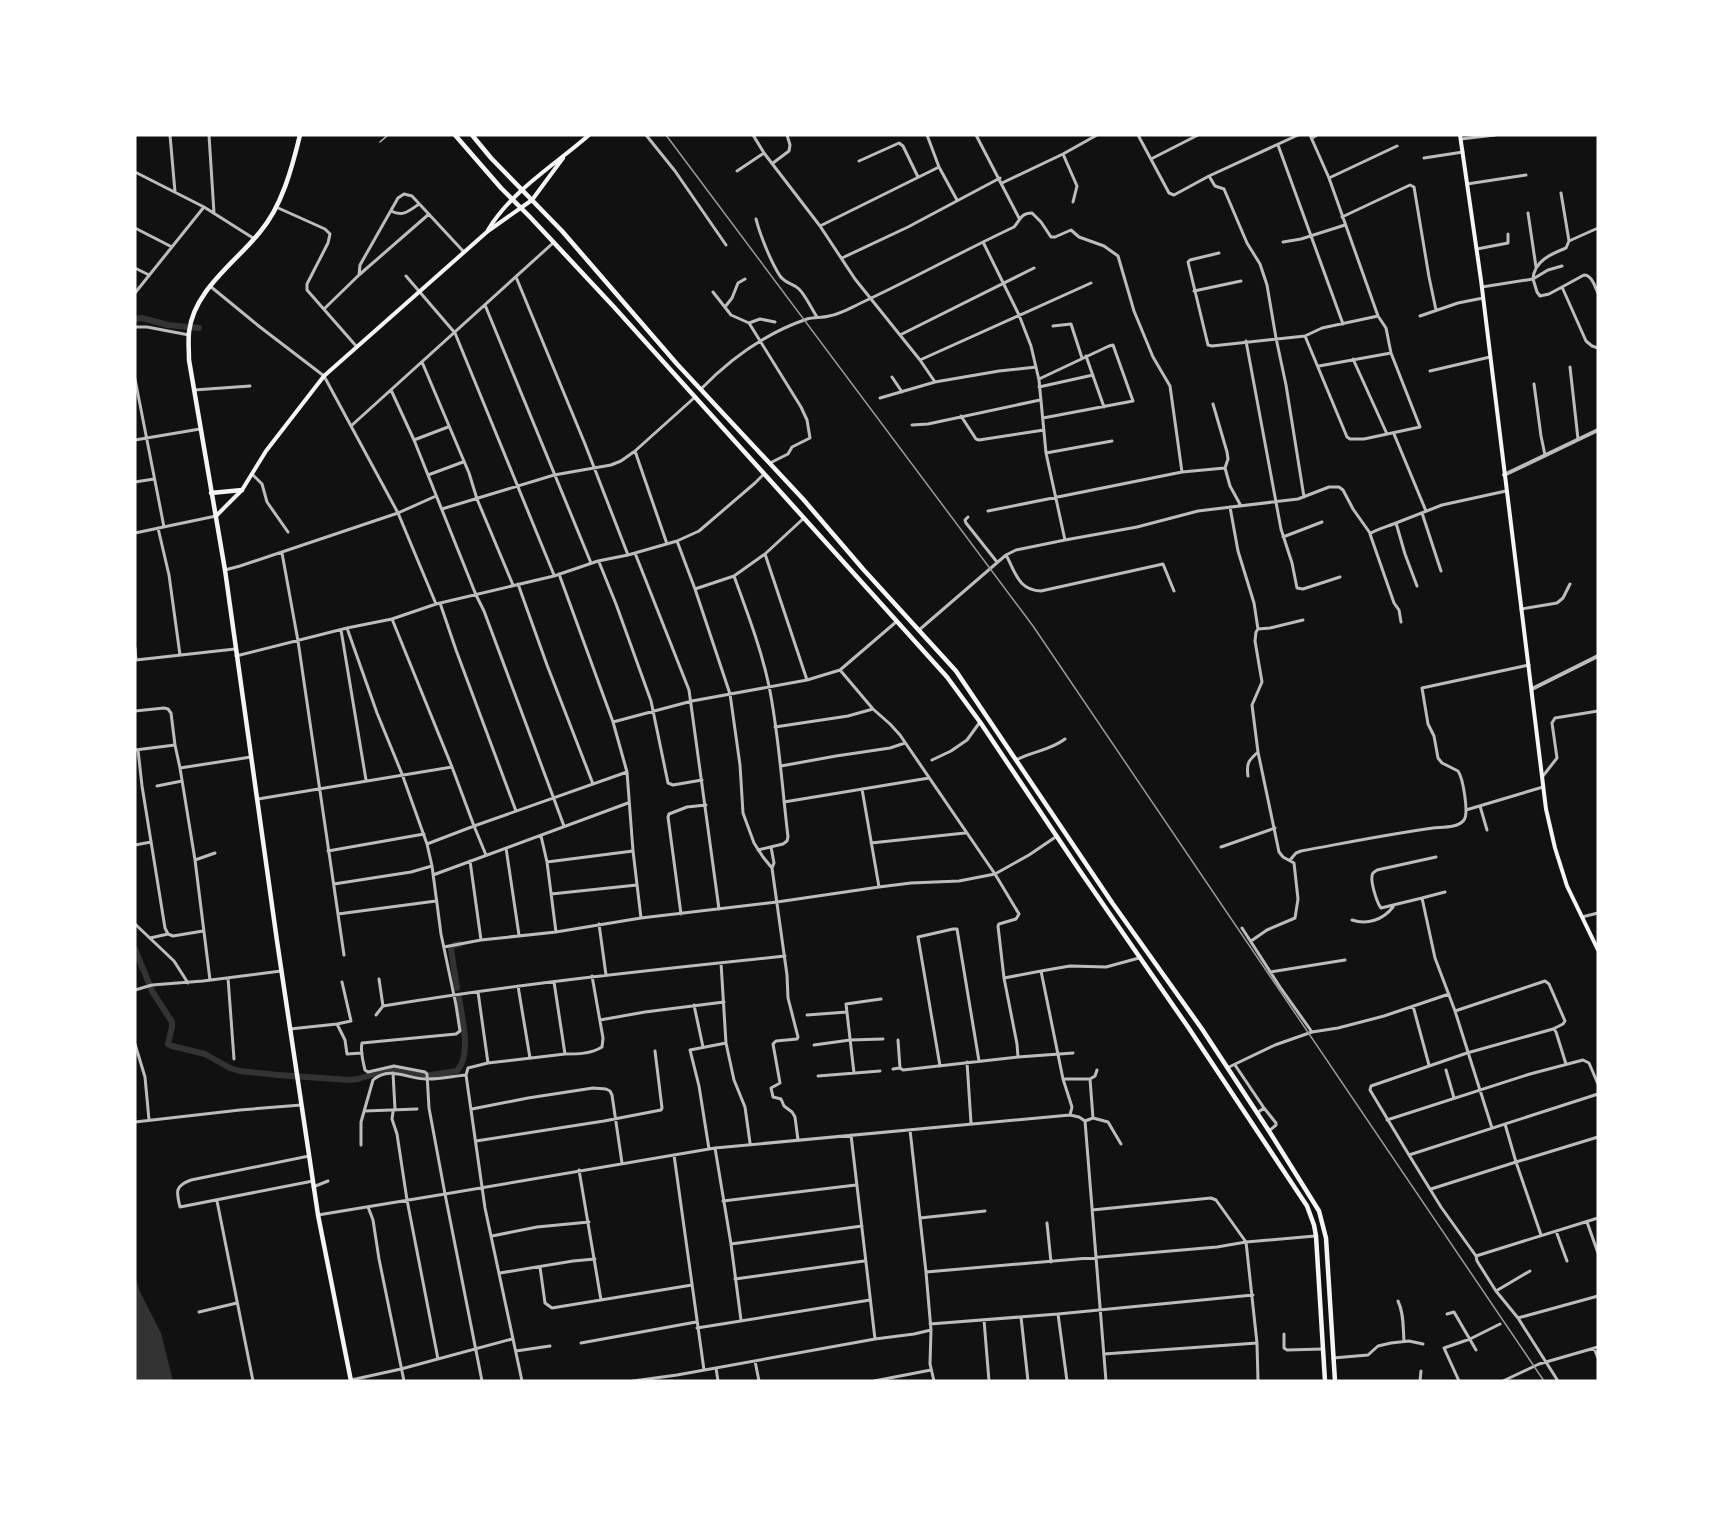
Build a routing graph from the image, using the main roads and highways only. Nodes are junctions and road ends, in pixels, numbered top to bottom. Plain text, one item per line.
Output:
1 (300, 135) edge
2 (455, 135) edge
3 (472, 135) edge
4 (590, 135) edge
5 (1461, 137) edge
6 (563, 158) junction
7 (523, 190) junction
8 (513, 200) junction
9 (532, 200) junction
10 (521, 208) junction
11 (488, 231) junction
12 (242, 490) junction
13 (795, 490) junction
14 (211, 493) junction
15 (786, 498) junction
16 (216, 516) junction
17 (1598, 950) edge
18 (1181, 999) junction
19 (1173, 1005) junction
20 (1335, 1378) edge
21 (1325, 1379) edge
22 (351, 1380) edge

1 - 14 main road
2 - 8 main road
3 - 7 main road
4 - 6 main road
5 - 17 main road
6 - 7 main road
6 - 9 main road
7 - 8 main road
7 - 9 main road
8 - 10 main road
8 - 11 main road
9 - 10 main road
9 - 13 main road
10 - 11 main road
10 - 15 main road
11 - 12 main road
12 - 14 main road
12 - 16 main road
13 - 15 main road
13 - 18 main road
14 - 16 main road
15 - 19 main road
16 - 22 main road
18 - 19 main road
18 - 20 main road
19 - 21 main road
20 - 21 main road

